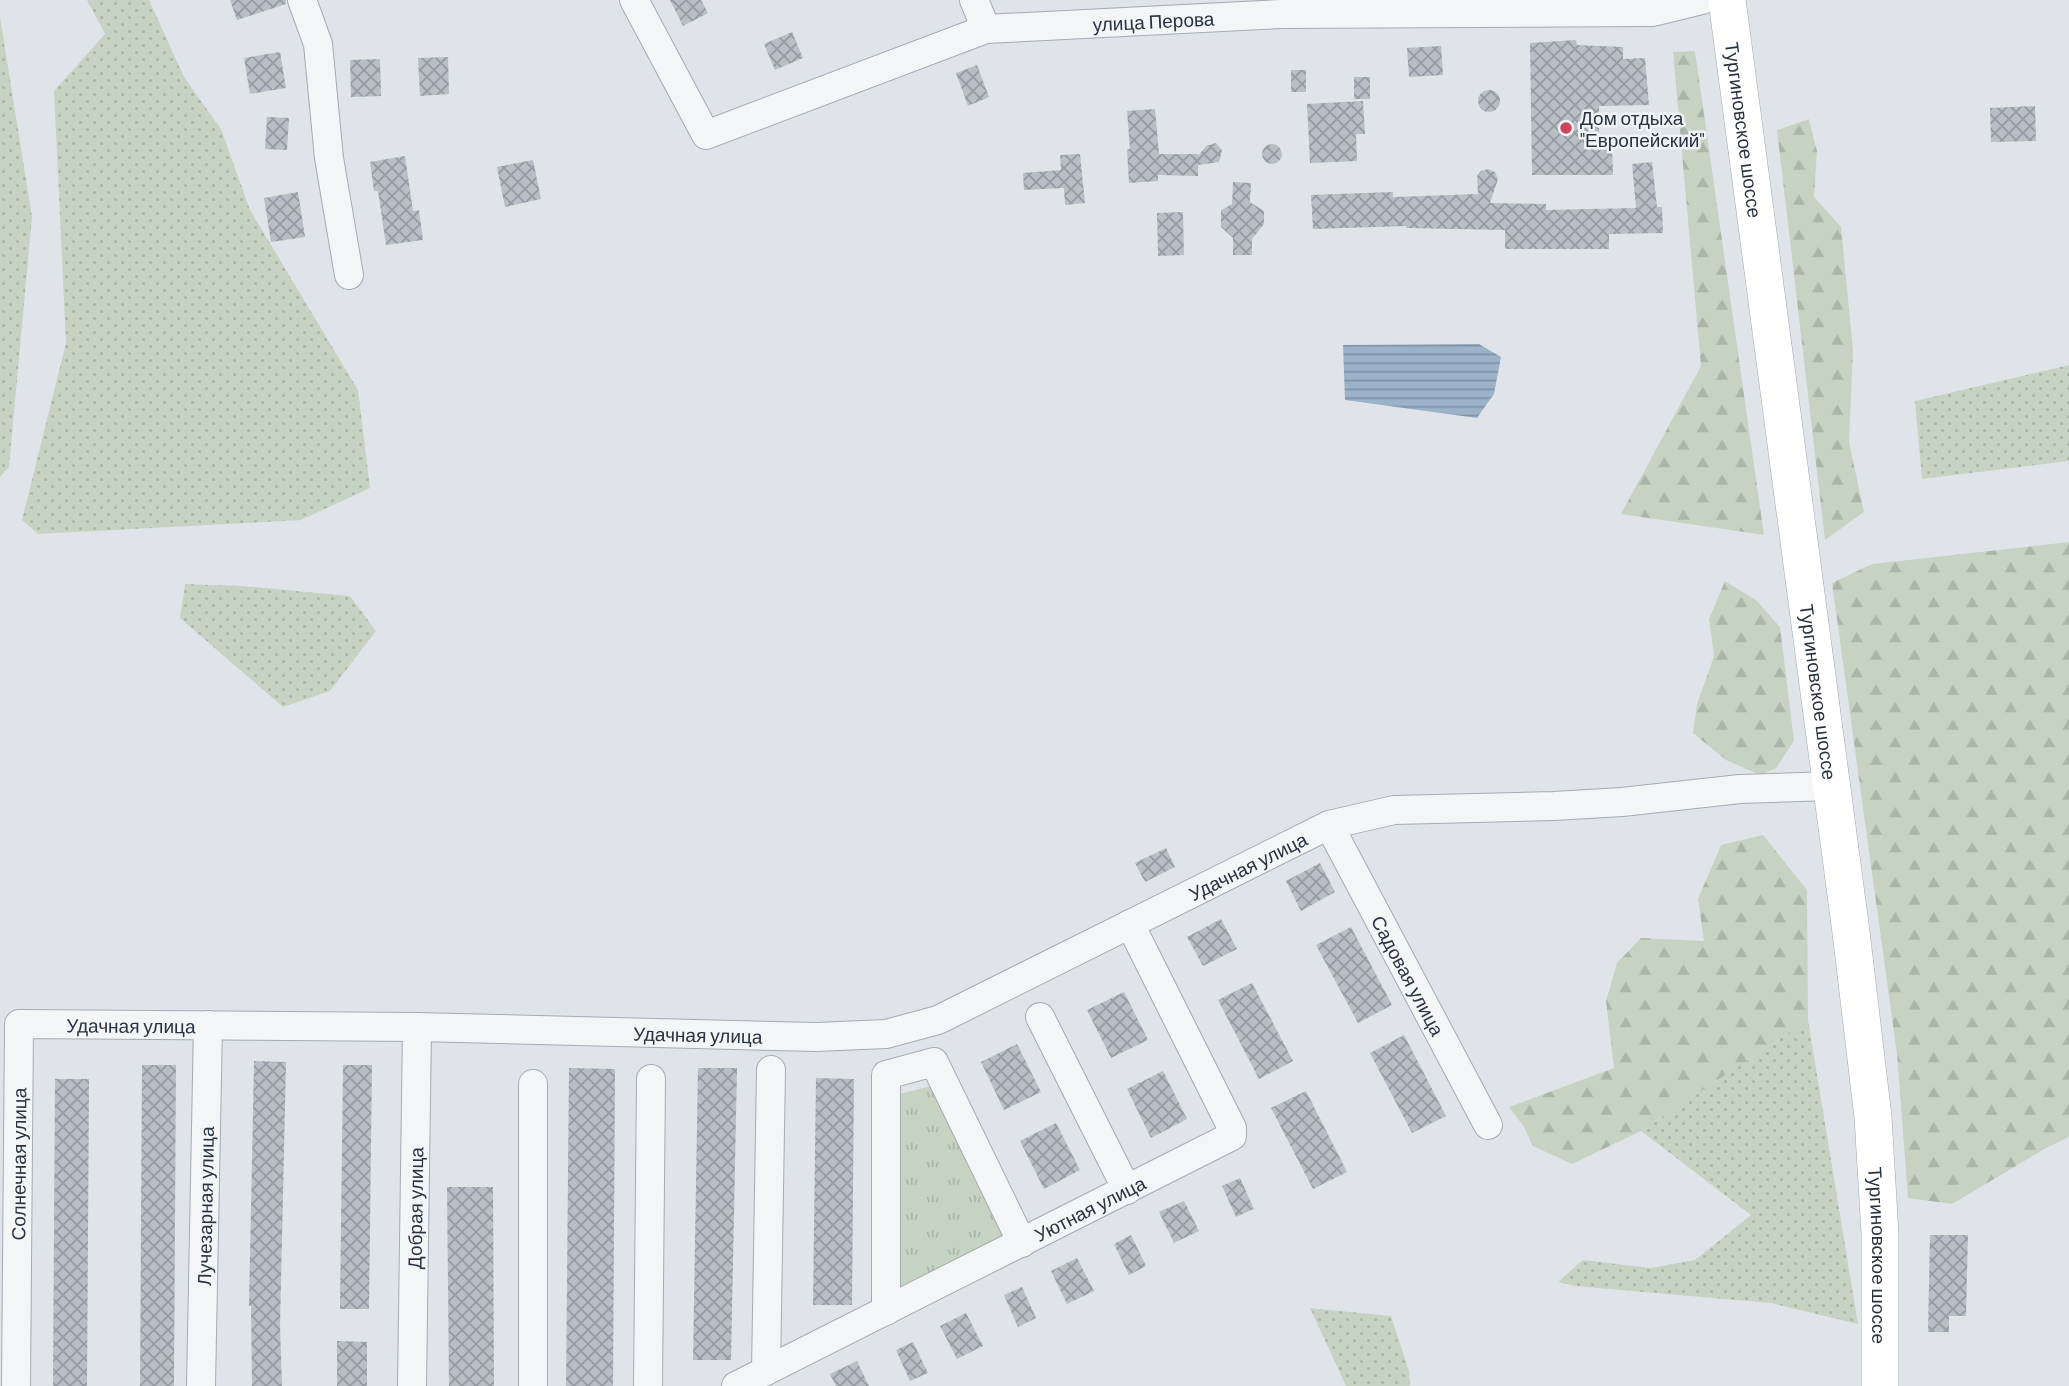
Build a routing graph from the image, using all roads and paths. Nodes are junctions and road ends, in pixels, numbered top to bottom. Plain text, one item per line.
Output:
1 (302, 0) edge
2 (634, 0) edge
3 (974, 0) edge
4 (1702, 0) edge
5 (1727, 0) edge
6 (1283, 7) edge
7 (986, 29) junction
8 (349, 275) dead end
9 (1831, 786) junction
10 (1329, 825) junction
11 (1129, 924) junction
12 (1040, 1017) dead end
13 (19, 1024) joint
14 (208, 1025) junction
15 (417, 1027) junction
16 (771, 1070) dead end
17 (651, 1079) dead end
18 (533, 1084) dead end
19 (1488, 1125) dead end
20 (1127, 1191) junction
21 (1022, 1243) junction
22 (886, 1311) junction
23 (766, 1371) junction
24 (16, 1386) edge
25 (201, 1386) edge
26 (412, 1386) edge
27 (533, 1386) edge
28 (648, 1386) edge
29 (736, 1386) edge
30 (1880, 1386) edge

1 - 8 street
2 - 7 street, улица Перова
3 - 7 street
4 - 6 street, улица Перова
5 - 9 main road, Тургиновское шоссе
6 - 7 street, улица Перова
9 - 10 street, Удачная улица
9 - 30 main road, Тургиновское шоссе
10 - 11 street, Удачная улица
10 - 19 street, Садовая улица
11 - 15 street, Удачная улица
11 - 20 street, Уютная улица
12 - 20 street
13 - 14 street, Удачная улица
13 - 24 street, Солнечная улица
14 - 15 street, Удачная улица
14 - 25 street, Лучезарная улица
15 - 26 street, Добрая улица
16 - 23 street
17 - 28 street
18 - 27 street
20 - 21 street, Уютная улица
21 - 22 street, Уютная улица
21 - 22 street
22 - 23 street, Уютная улица
23 - 29 street, Уютная улица

